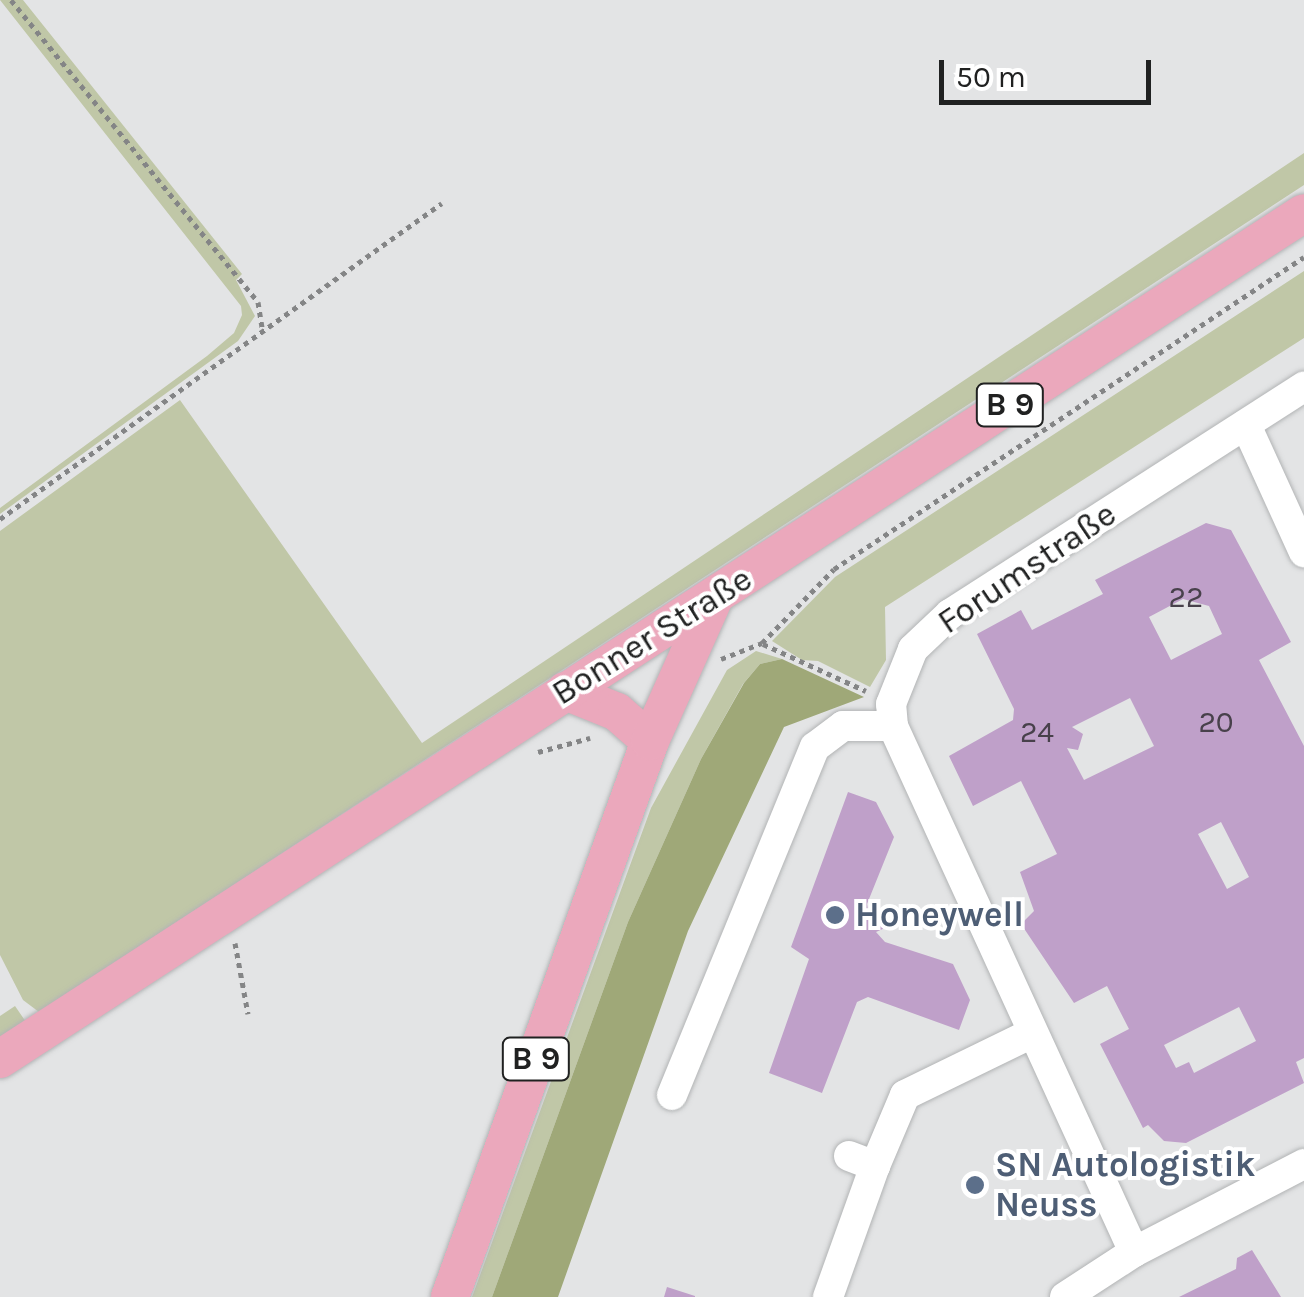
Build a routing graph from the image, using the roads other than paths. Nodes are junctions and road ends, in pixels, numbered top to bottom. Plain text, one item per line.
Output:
1 (1304, 214) edge
2 (1304, 388) edge
3 (1246, 425) junction
4 (1304, 552) edge
5 (715, 596) junction
6 (566, 691) junction
7 (892, 715) junction
8 (650, 741) junction
9 (1032, 1032) junction
10 (0, 1059) edge
11 (672, 1095) dead end
12 (1304, 1164) edge
13 (1134, 1252) junction
14 (1068, 1296) edge
15 (450, 1297) edge
16 (828, 1297) edge

1 - 5 main road, Bonner Straße / B 9
2 - 3 street, Forumstraße
3 - 4 street
3 - 7 street, Forumstraße
5 - 6 main road, Bonner Straße
5 - 8 main road, B 9
6 - 8 main road
6 - 10 main road, Bonner Straße
7 - 9 street
7 - 11 street
8 - 15 main road, B 9
9 - 13 street
9 - 16 street
12 - 13 street
13 - 14 street

